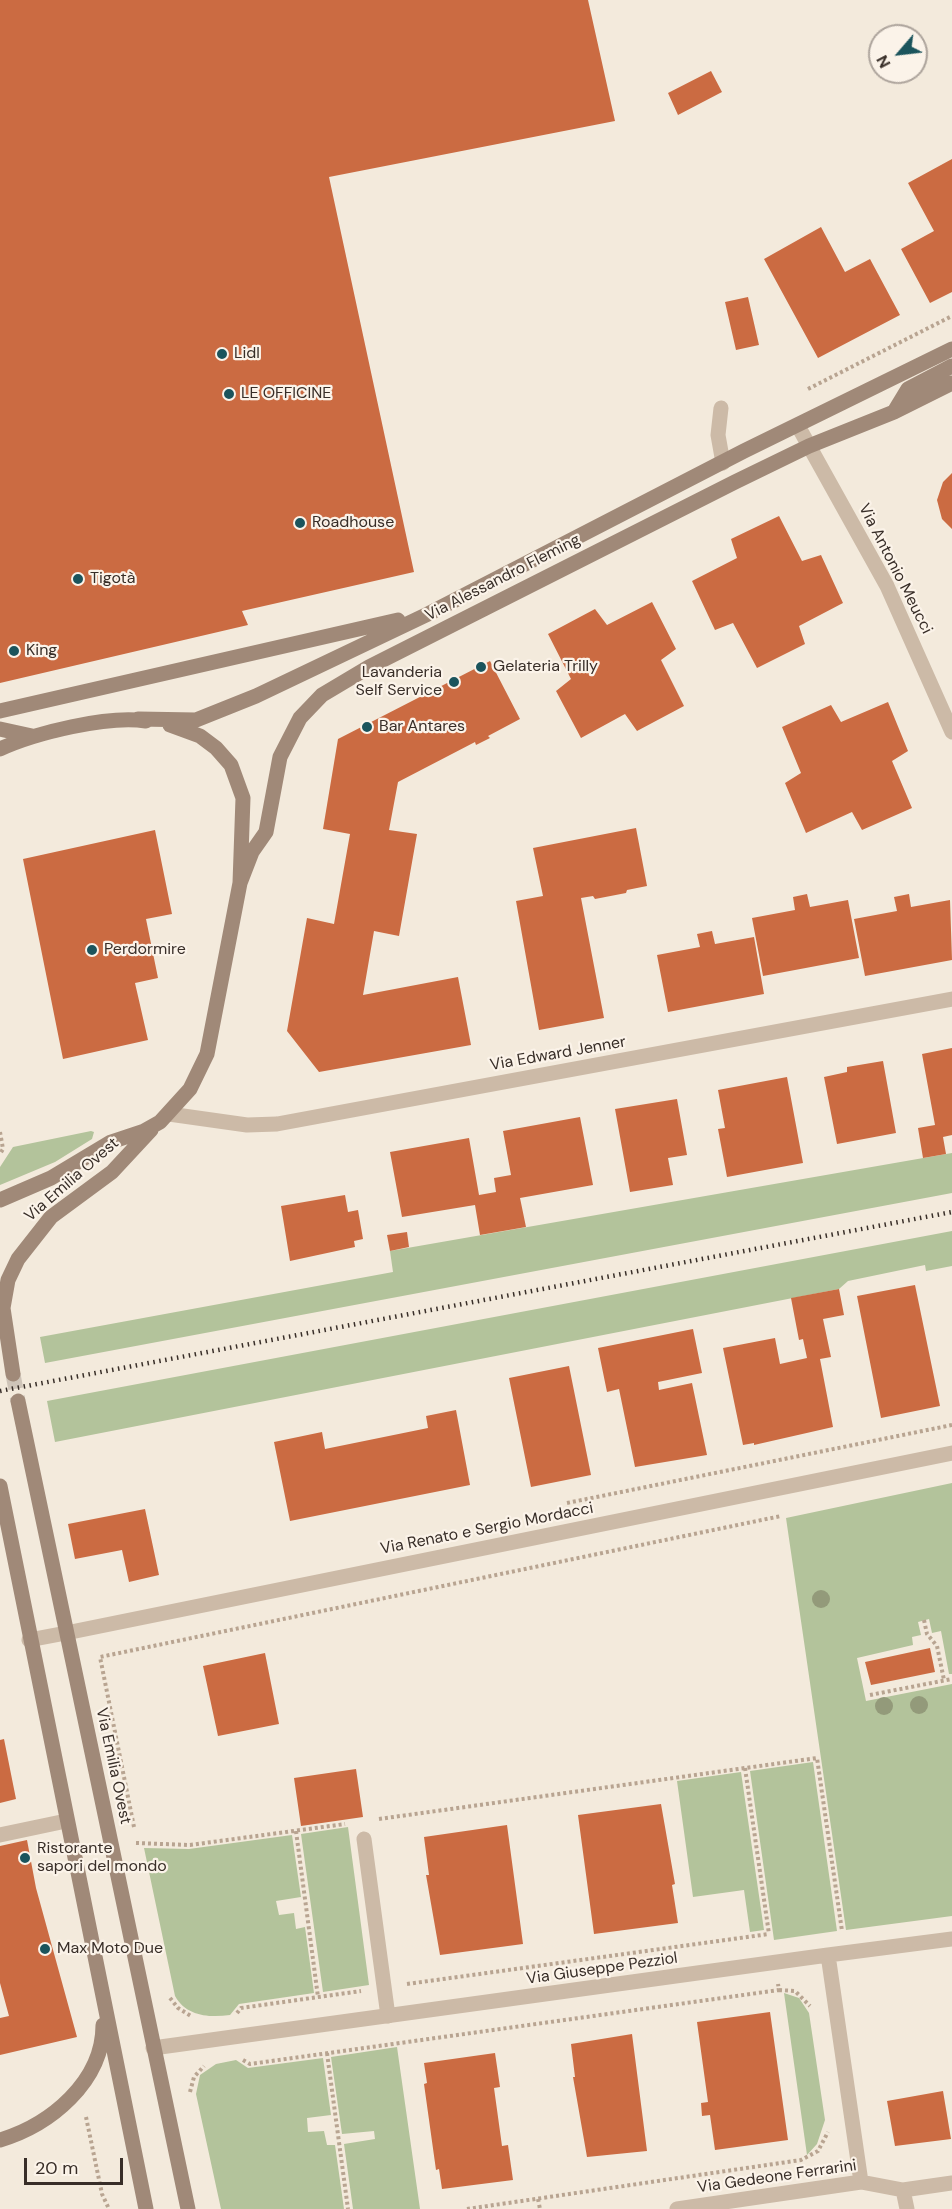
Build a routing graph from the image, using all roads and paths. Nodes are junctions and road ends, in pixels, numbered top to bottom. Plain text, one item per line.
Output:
1 (952, 316) edge
2 (952, 349) edge
3 (952, 366) edge
4 (952, 383) edge
5 (803, 392) dead end
6 (721, 408) dead end
7 (894, 412) junction
8 (798, 426) junction
9 (809, 446) junction
10 (723, 462) junction
11 (428, 614) junction
12 (0, 711) edge
13 (138, 719) junction
14 (0, 729) edge
15 (952, 732) edge
16 (35, 736) junction
17 (0, 749) edge
18 (240, 883) junction
19 (952, 999) edge
20 (164, 1118) junction
21 (0, 1132) edge
22 (0, 1154) edge
23 (0, 1200) edge
24 (13, 1374) tunnel mouth
25 (18, 1401) tunnel mouth
26 (952, 1453) edge
27 (1, 1494) edge
28 (786, 1515) dead end
29 (924, 1620) dead end
30 (66, 1633) junction
31 (29, 1640) junction
32 (952, 1679) edge
33 (944, 1680) junction
34 (870, 1695) dead end
35 (745, 1768) junction
36 (66, 1821) junction
37 (367, 1821) dead end
38 (355, 1823) dead end
39 (296, 1831) junction
40 (0, 1834) edge
41 (364, 1839) dead end
42 (136, 1843) junction
43 (138, 1854) dead end
44 (831, 1935) dead end
45 (952, 1939) edge
46 (770, 1943) dead end
47 (828, 1955) junction
48 (100, 1989) junction
49 (779, 1990) dead end
50 (168, 1992) dead end
51 (318, 1997) dead end
52 (812, 2010) dead end
53 (388, 2016) junction
54 (194, 2017) dead end
55 (153, 2048) junction
56 (327, 2053) dead end
57 (212, 2062) dead end
58 (80, 2087) junction
59 (191, 2099) dead end
60 (828, 2126) dead end
61 (0, 2140) edge
62 (861, 2182) junction
63 (952, 2183) edge
64 (903, 2190) junction
65 (538, 2199) junction
66 (109, 2209) edge
67 (146, 2209) edge
68 (188, 2209) edge
69 (348, 2209) edge
70 (467, 2209) edge
71 (540, 2209) edge
72 (677, 2209) edge
73 (907, 2209) edge

1 - 5 path
2 - 8 main road, Via Alessandro Fleming
3 - 7 main road
4 - 7 main road, Via Alessandro Fleming
6 - 10 street
7 - 9 main road, Via Alessandro Fleming
8 - 9 street, Via Antonio Meucci
8 - 10 main road, Via Alessandro Fleming
9 - 15 street, Via Antonio Meucci
9 - 18 main road, Via Alessandro Fleming
10 - 11 main road, Via Alessandro Fleming
11 - 12 main road
11 - 13 main road
13 - 16 main road
13 - 18 main road
14 - 16 main road
16 - 17 main road
18 - 20 main road, Via Emilia Ovest
19 - 20 street, Via Edward Jenner
20 - 23 main road
20 - 24 main road, Via Emilia Ovest
21 - 22 path
25 - 30 main road, Via Emilia Ovest
26 - 30 street, Via Renato e Sergio Mordacci
27 - 31 main road
28 - 42 path
29 - 33 path
30 - 31 street, Via Renato e Sergio Mordacci
30 - 55 main road, Via Emilia Ovest
31 - 36 main road
32 - 33 path
33 - 34 path
35 - 37 path
35 - 44 path
35 - 46 path
36 - 40 street
36 - 48 main road
38 - 39 path
39 - 42 path
39 - 51 path
41 - 53 street
42 - 43 path
45 - 47 street, Via Giuseppe Pezziol
47 - 53 street, Via Giuseppe Pezziol
47 - 62 street
48 - 58 main road
48 - 67 main road
49 - 52 path
50 - 54 path
53 - 55 street, Via Giuseppe Pezziol
55 - 68 main road, Via Emilia Ovest
56 - 69 path
57 - 59 path
58 - 61 main road
58 - 66 path
60 - 65 path
62 - 64 street, Via Gedeone Ferrarini
62 - 72 street, Via Gedeone Ferrarini
63 - 64 street, Via Gedeone Ferrarini
64 - 73 street
65 - 70 path
65 - 71 path

